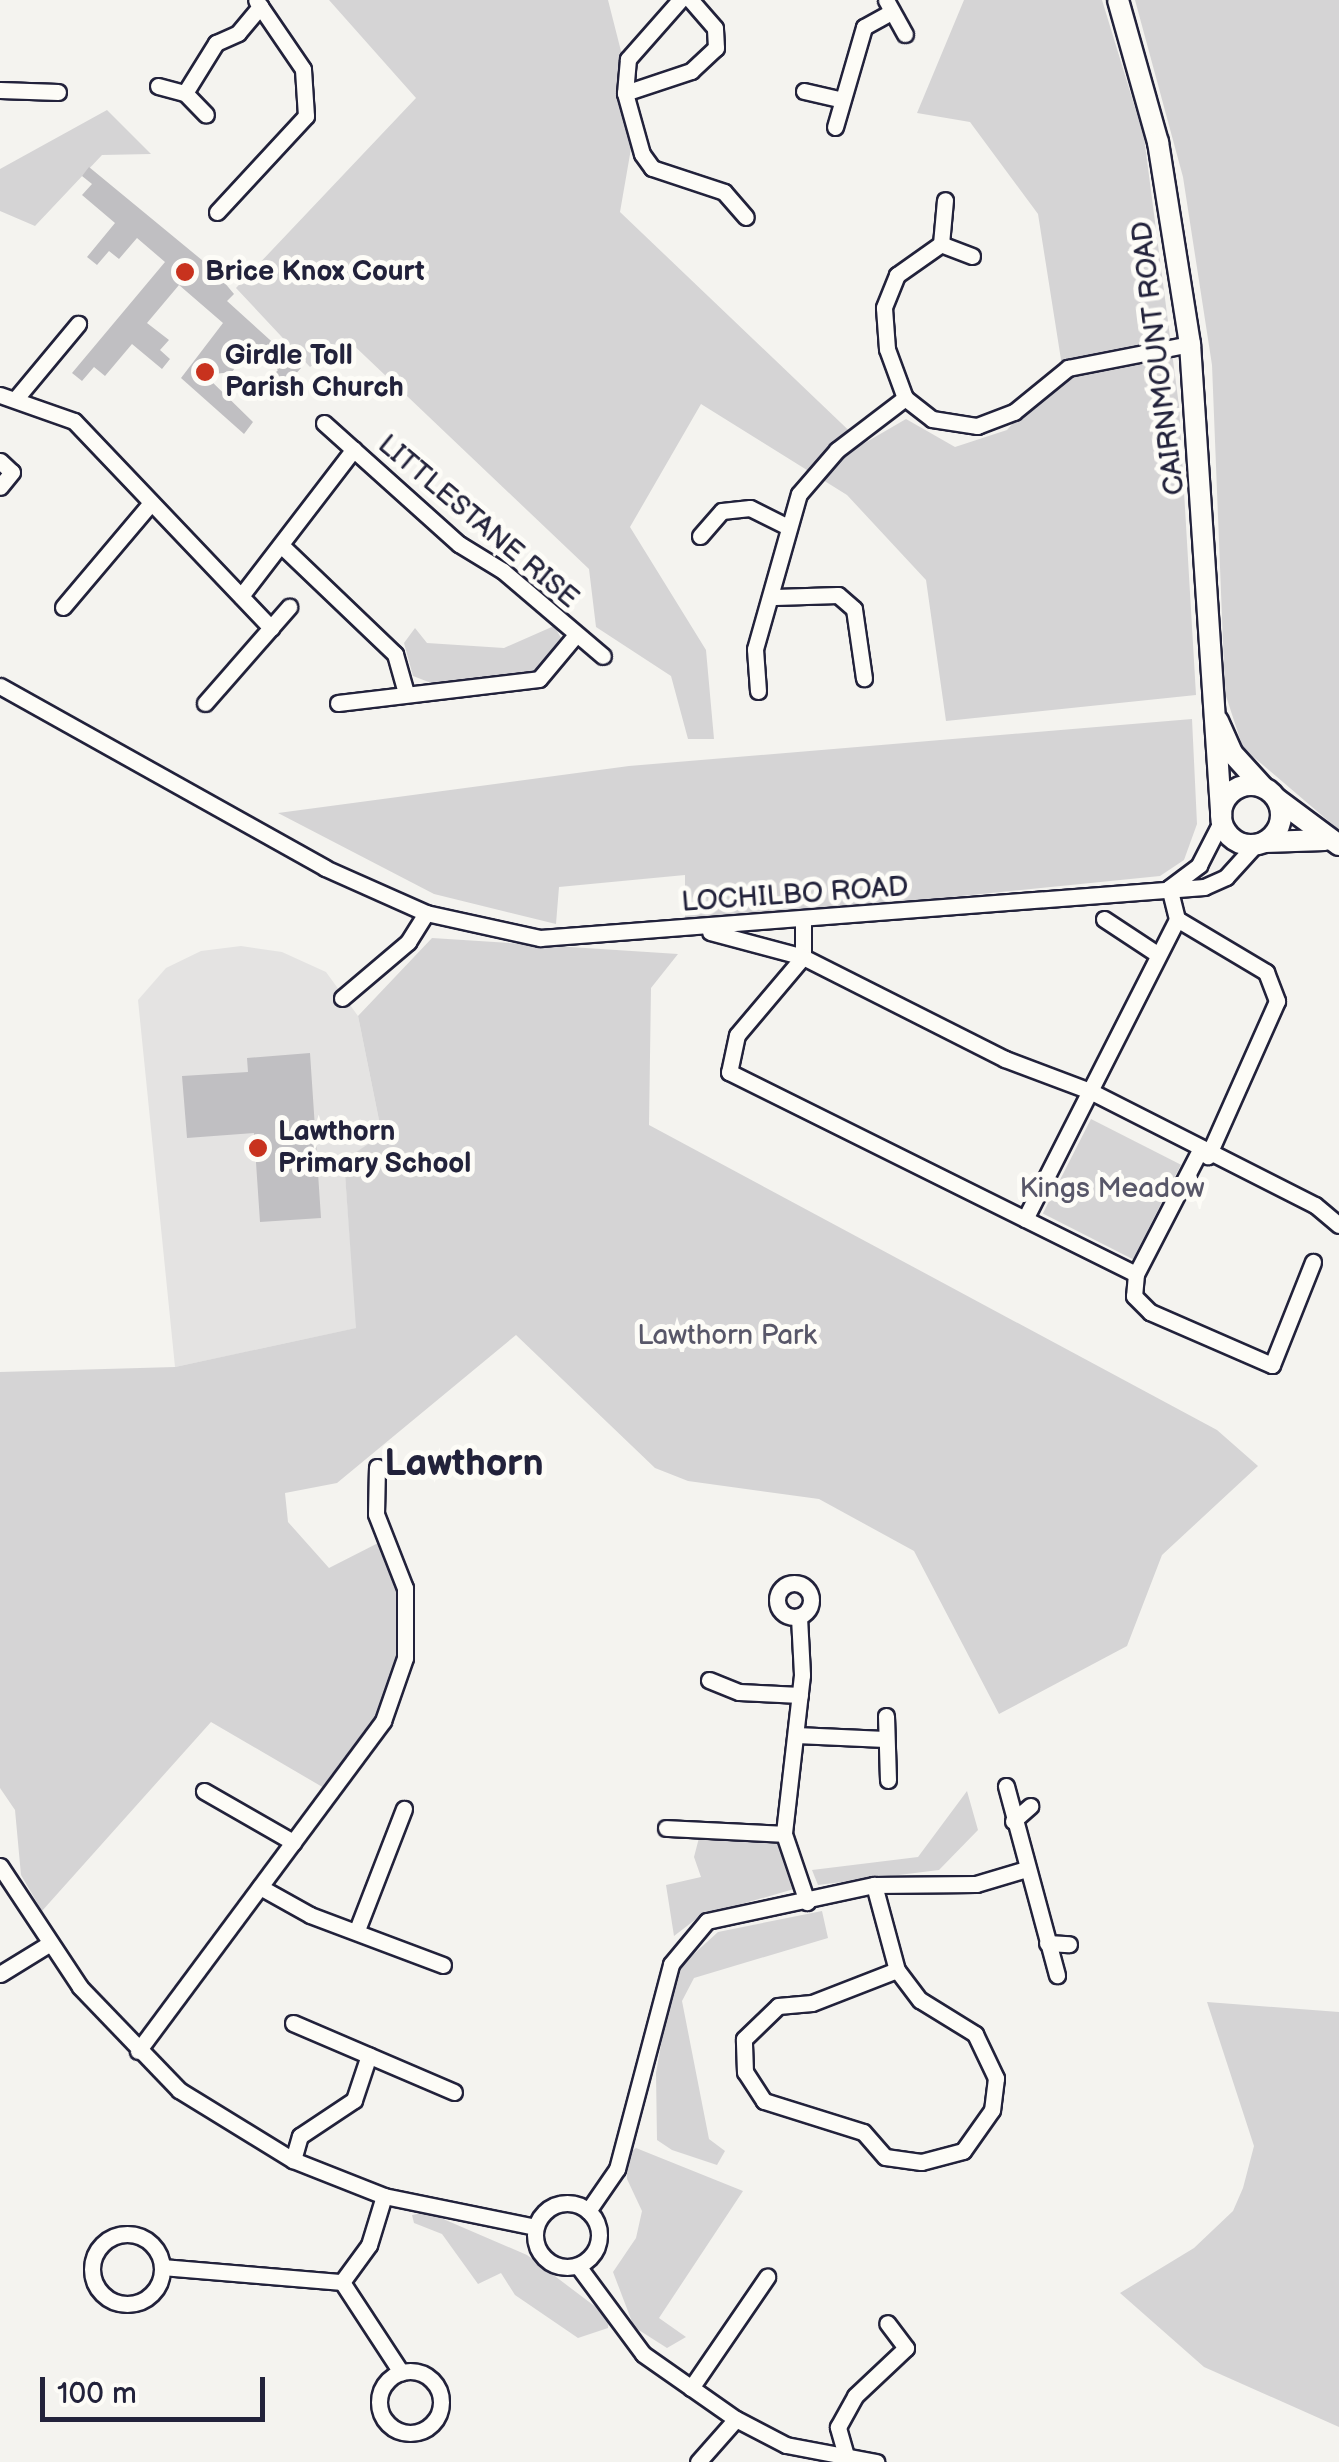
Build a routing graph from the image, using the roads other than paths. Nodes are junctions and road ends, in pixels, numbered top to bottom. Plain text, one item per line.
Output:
1 (680, 0) edge
2 (691, 0) edge
3 (1118, 0) edge
4 (258, 3) edge
5 (887, 7) edge
6 (905, 34) dead end
7 (158, 86) dead end
8 (0, 90) edge
9 (804, 91) dead end
10 (58, 92) dead end
11 (185, 93) junction
12 (626, 93) junction
13 (842, 100) junction
14 (206, 114) dead end
15 (835, 128) dead end
16 (945, 200) dead end
17 (217, 212) dead end
18 (746, 216) dead end
19 (941, 244) junction
20 (972, 256) dead end
21 (78, 324) dead end
22 (1190, 344) junction
23 (0, 395) edge
24 (18, 396) junction
25 (905, 398) junction
26 (324, 423) dead end
27 (354, 449) junction
28 (0, 461) edge
29 (0, 487) edge
30 (150, 504) junction
31 (786, 526) junction
32 (700, 536) dead end
33 (283, 547) junction
34 (241, 596) junction
35 (776, 597) junction
36 (63, 607) dead end
37 (289, 607) dead end
38 (271, 628) junction
39 (575, 636) junction
40 (602, 656) dead end
41 (864, 678) dead end
42 (0, 686) edge
43 (758, 691) dead end
44 (406, 693) junction
45 (205, 703) dead end
46 (338, 704) dead end
47 (1215, 714) junction
48 (1270, 793) junction
49 (1221, 818) junction
50 (1260, 843) junction
51 (1332, 843) edge
52 (1169, 888) junction
53 (426, 913) junction
54 (1104, 919) dead end
55 (1177, 919) junction
56 (803, 922) junction
57 (696, 928) junction
58 (1157, 954) junction
59 (802, 957) junction
60 (342, 998) dead end
61 (1090, 1091) junction
62 (1204, 1154) junction
63 (1025, 1219) junction
64 (1339, 1225) edge
65 (1312, 1262) dead end
66 (1136, 1274) junction
67 (377, 1467) dead end
68 (799, 1617) dead end
69 (709, 1680) dead end
70 (800, 1695) junction
71 (886, 1716) dead end
72 (796, 1734) junction
73 (884, 1739) junction
74 (888, 1780) dead end
75 (1006, 1786) dead end
76 (204, 1791) dead end
77 (1030, 1806) dead end
78 (404, 1808) dead end
79 (1013, 1822) junction
80 (666, 1828) dead end
81 (784, 1834) junction
82 (293, 1842) junction
83 (0, 1866) edge
84 (1023, 1870) junction
85 (874, 1886) junction
86 (260, 1887) junction
87 (807, 1902) junction
88 (356, 1930) junction
89 (1046, 1943) junction
90 (49, 1944) junction
91 (1069, 1944) dead end
92 (442, 1965) dead end
93 (897, 1970) junction
94 (0, 1974) edge
95 (1057, 1975) dead end
96 (293, 2023) dead end
97 (138, 2051) junction
98 (370, 2055) junction
99 (454, 2092) dead end
100 (293, 2160) junction
101 (384, 2196) junction
102 (588, 2210) junction
103 (536, 2226) junction
104 (578, 2266) junction
105 (162, 2267) junction
106 (767, 2277) dead end
107 (342, 2282) junction
108 (887, 2323) dead end
109 (401, 2372) junction
110 (692, 2388) junction
111 (736, 2420) junction
112 (845, 2452) junction
113 (698, 2462) edge
114 (876, 2462) edge

1 - 12 street
2 - 12 street
3 - 22 main road, CAIRNMOUNT ROAD
4 - 11 street
4 - 17 street
5 - 6 street
5 - 13 street
7 - 11 street
8 - 10 street
9 - 13 street
11 - 14 street
12 - 18 street
13 - 15 street
16 - 19 street
19 - 20 street
19 - 25 street
21 - 24 street
22 - 25 street
22 - 47 main road, CAIRNMOUNT ROAD
23 - 24 street
24 - 30 street
25 - 31 street
26 - 27 street, LITTLESTANE RISE
27 - 33 street, LITTLESTANE RISE
27 - 39 street, LITTLESTANE RISE
28 - 29 street
30 - 34 street
30 - 36 street
31 - 32 street
31 - 35 street
33 - 34 street, LITTLESTANE RISE
33 - 44 street
34 - 38 street
35 - 41 street
35 - 43 street
37 - 38 street
38 - 45 street
39 - 40 street, LITTLESTANE RISE
39 - 44 street
42 - 53 street, LOCHILBO ROAD
44 - 46 street
47 - 48 main road, CAIRNMOUNT ROAD
47 - 49 main road, CAIRNMOUNT ROAD
48 - 49 main road
48 - 50 main road
48 - 51 main road, CAIRNMOUNT ROAD
49 - 50 main road
49 - 52 street
50 - 51 main road
50 - 52 street, LOCHILBO ROAD
52 - 55 street
52 - 56 street, LOCHILBO ROAD
53 - 57 street, LOCHILBO ROAD
53 - 60 street
54 - 58 street
55 - 58 street
55 - 62 street
56 - 57 street, LOCHILBO ROAD
56 - 59 street
57 - 59 street
58 - 61 street
59 - 61 street
59 - 63 street
61 - 62 street
61 - 63 street
62 - 64 street
62 - 66 street
63 - 66 street
65 - 66 street
67 - 82 street
68 - 70 street
69 - 70 street
70 - 72 street
71 - 73 street
72 - 73 street
72 - 81 street
73 - 74 street
75 - 79 street
76 - 82 street
77 - 79 street
78 - 88 street
79 - 84 street
80 - 81 street
81 - 87 street
82 - 86 street
83 - 90 street
84 - 85 street
84 - 89 street
85 - 87 street
85 - 93 street
86 - 88 street
86 - 97 street
87 - 102 street
88 - 92 street
89 - 91 street
89 - 95 street
90 - 94 street
90 - 97 street
93 - 93 street
96 - 98 street
97 - 100 street
98 - 99 street
98 - 100 street
100 - 101 street
101 - 103 street
101 - 107 street
102 - 103 street
102 - 104 street
103 - 104 street
104 - 110 street
105 - 105 street
105 - 107 street
106 - 110 street
107 - 109 street
108 - 112 street
109 - 109 street
110 - 111 street
111 - 112 street
111 - 113 street
112 - 114 street

